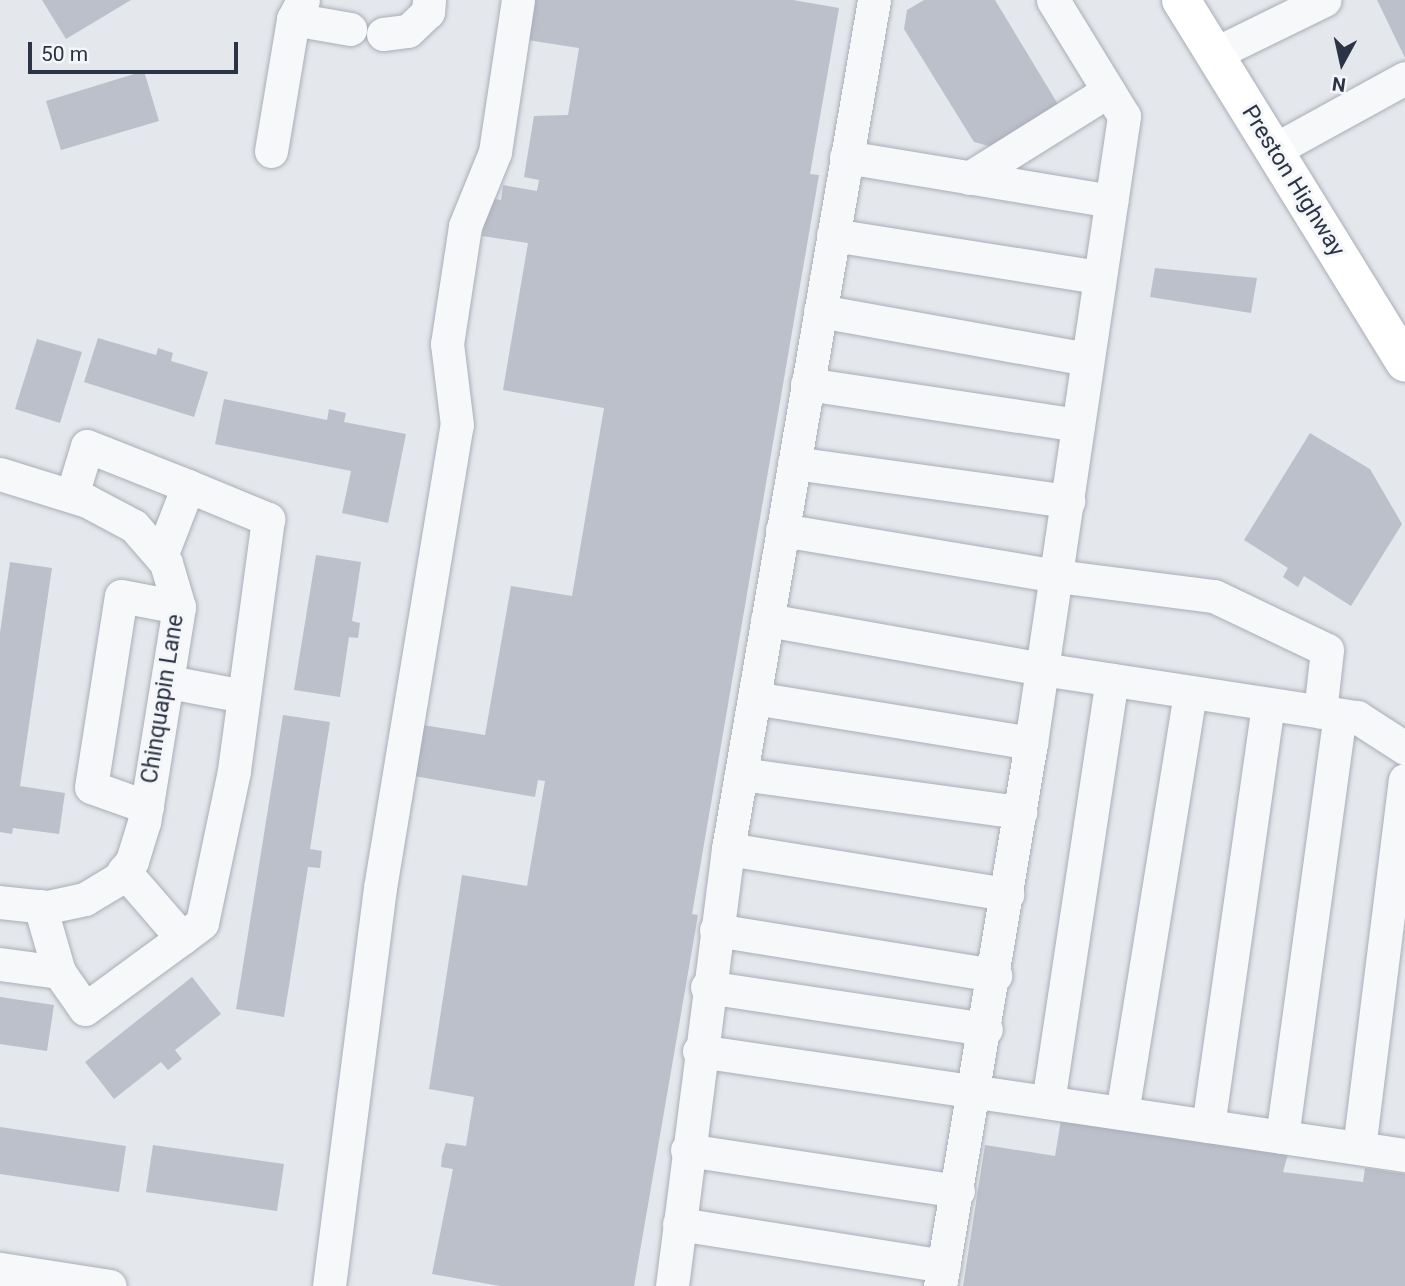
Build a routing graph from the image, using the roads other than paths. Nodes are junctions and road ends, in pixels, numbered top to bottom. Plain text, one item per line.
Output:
1 (429, 0) edge
2 (518, 0) edge
3 (874, 0) edge
4 (1053, 0) edge
5 (1181, 0) edge
6 (1324, 0) edge
7 (298, 10) edge
8 (350, 29) dead end
9 (383, 34) dead end
10 (1214, 54) junction
11 (1405, 78) edge
12 (1108, 91) junction
13 (1274, 150) junction
14 (271, 151) dead end
15 (846, 158) junction
16 (969, 177) junction
17 (1111, 201) junction
18 (833, 235) junction
19 (1099, 277) junction
20 (820, 311) junction
21 (1086, 359) junction
22 (1405, 362) edge
23 (807, 384) junction
24 (1078, 425) junction
25 (794, 463) junction
26 (0, 474) edge
27 (188, 486) junction
28 (72, 495) junction
29 (1068, 501) junction
30 (782, 530) junction
31 (161, 556) junction
32 (1057, 576) junction
33 (179, 607) junction
34 (767, 620) junction
35 (1042, 669) junction
36 (1112, 680) junction
37 (169, 682) junction
38 (1190, 692) junction
39 (244, 695) junction
40 (754, 698) junction
41 (1268, 704) junction
42 (1330, 713) junction
43 (1031, 743) junction
44 (1405, 748) edge
45 (741, 774) junction
46 (1405, 780) edge
47 (147, 807) junction
48 (1020, 812) junction
49 (727, 849) junction
50 (128, 866) junction
51 (1007, 894) junction
52 (0, 902) edge
53 (40, 906) junction
54 (716, 930) junction
55 (182, 938) junction
56 (0, 964) edge
57 (59, 972) junction
58 (995, 975) junction
59 (706, 987) junction
60 (986, 1029) junction
61 (699, 1051) junction
62 (976, 1091) junction
63 (1048, 1102) junction
64 (1122, 1113) junction
65 (1208, 1126) junction
66 (1282, 1137) junction
67 (1359, 1148) junction
68 (687, 1150) junction
69 (1405, 1155) edge
70 (958, 1191) junction
71 (679, 1224) junction
72 (0, 1269) edge
73 (942, 1276) edge
74 (110, 1286) edge
75 (329, 1286) edge
76 (672, 1286) edge

1 - 9 street
2 - 75 street
3 - 15 street
4 - 12 street
5 - 10 main road, Preston Highway
6 - 10 street
7 - 8 street
7 - 14 street
10 - 13 main road, Preston Highway
11 - 13 street
12 - 16 street
12 - 17 street
13 - 22 main road, Preston Highway
15 - 16 street
15 - 18 street
16 - 17 street
17 - 19 street
18 - 19 street
18 - 20 street
19 - 21 street
20 - 21 street
20 - 23 street
21 - 24 street
23 - 24 street
23 - 25 street
24 - 29 street
25 - 29 street
25 - 30 street
26 - 28 street, Chinquapin Lane
27 - 28 street
27 - 31 street
27 - 39 street
28 - 31 street, Chinquapin Lane
29 - 32 street
30 - 32 street
30 - 34 street
31 - 33 street, Chinquapin Lane
32 - 35 street
32 - 42 street
33 - 37 street, Chinquapin Lane
33 - 47 street
34 - 35 street
34 - 40 street
35 - 36 street
35 - 43 street
36 - 38 street
36 - 63 street
37 - 39 street
37 - 47 street, Chinquapin Lane
38 - 41 street
38 - 64 street
39 - 55 street
40 - 43 street
40 - 45 street
41 - 42 street
41 - 65 street
42 - 44 street
42 - 66 street
43 - 48 street
45 - 48 street
45 - 49 street
46 - 67 street
47 - 50 street, Chinquapin Lane
48 - 51 street
49 - 51 street
49 - 54 street
50 - 53 street
50 - 55 street
51 - 58 street
52 - 53 street
53 - 57 street
54 - 58 street
54 - 59 street
55 - 57 street
56 - 57 street
58 - 60 street
59 - 60 street
59 - 61 street
60 - 62 street
61 - 62 street
61 - 68 street
62 - 63 street
62 - 70 street
63 - 64 street
64 - 65 street
65 - 66 street
66 - 67 street
67 - 69 street
68 - 70 street
68 - 71 street
70 - 73 street
71 - 73 street
71 - 76 street
72 - 74 street

